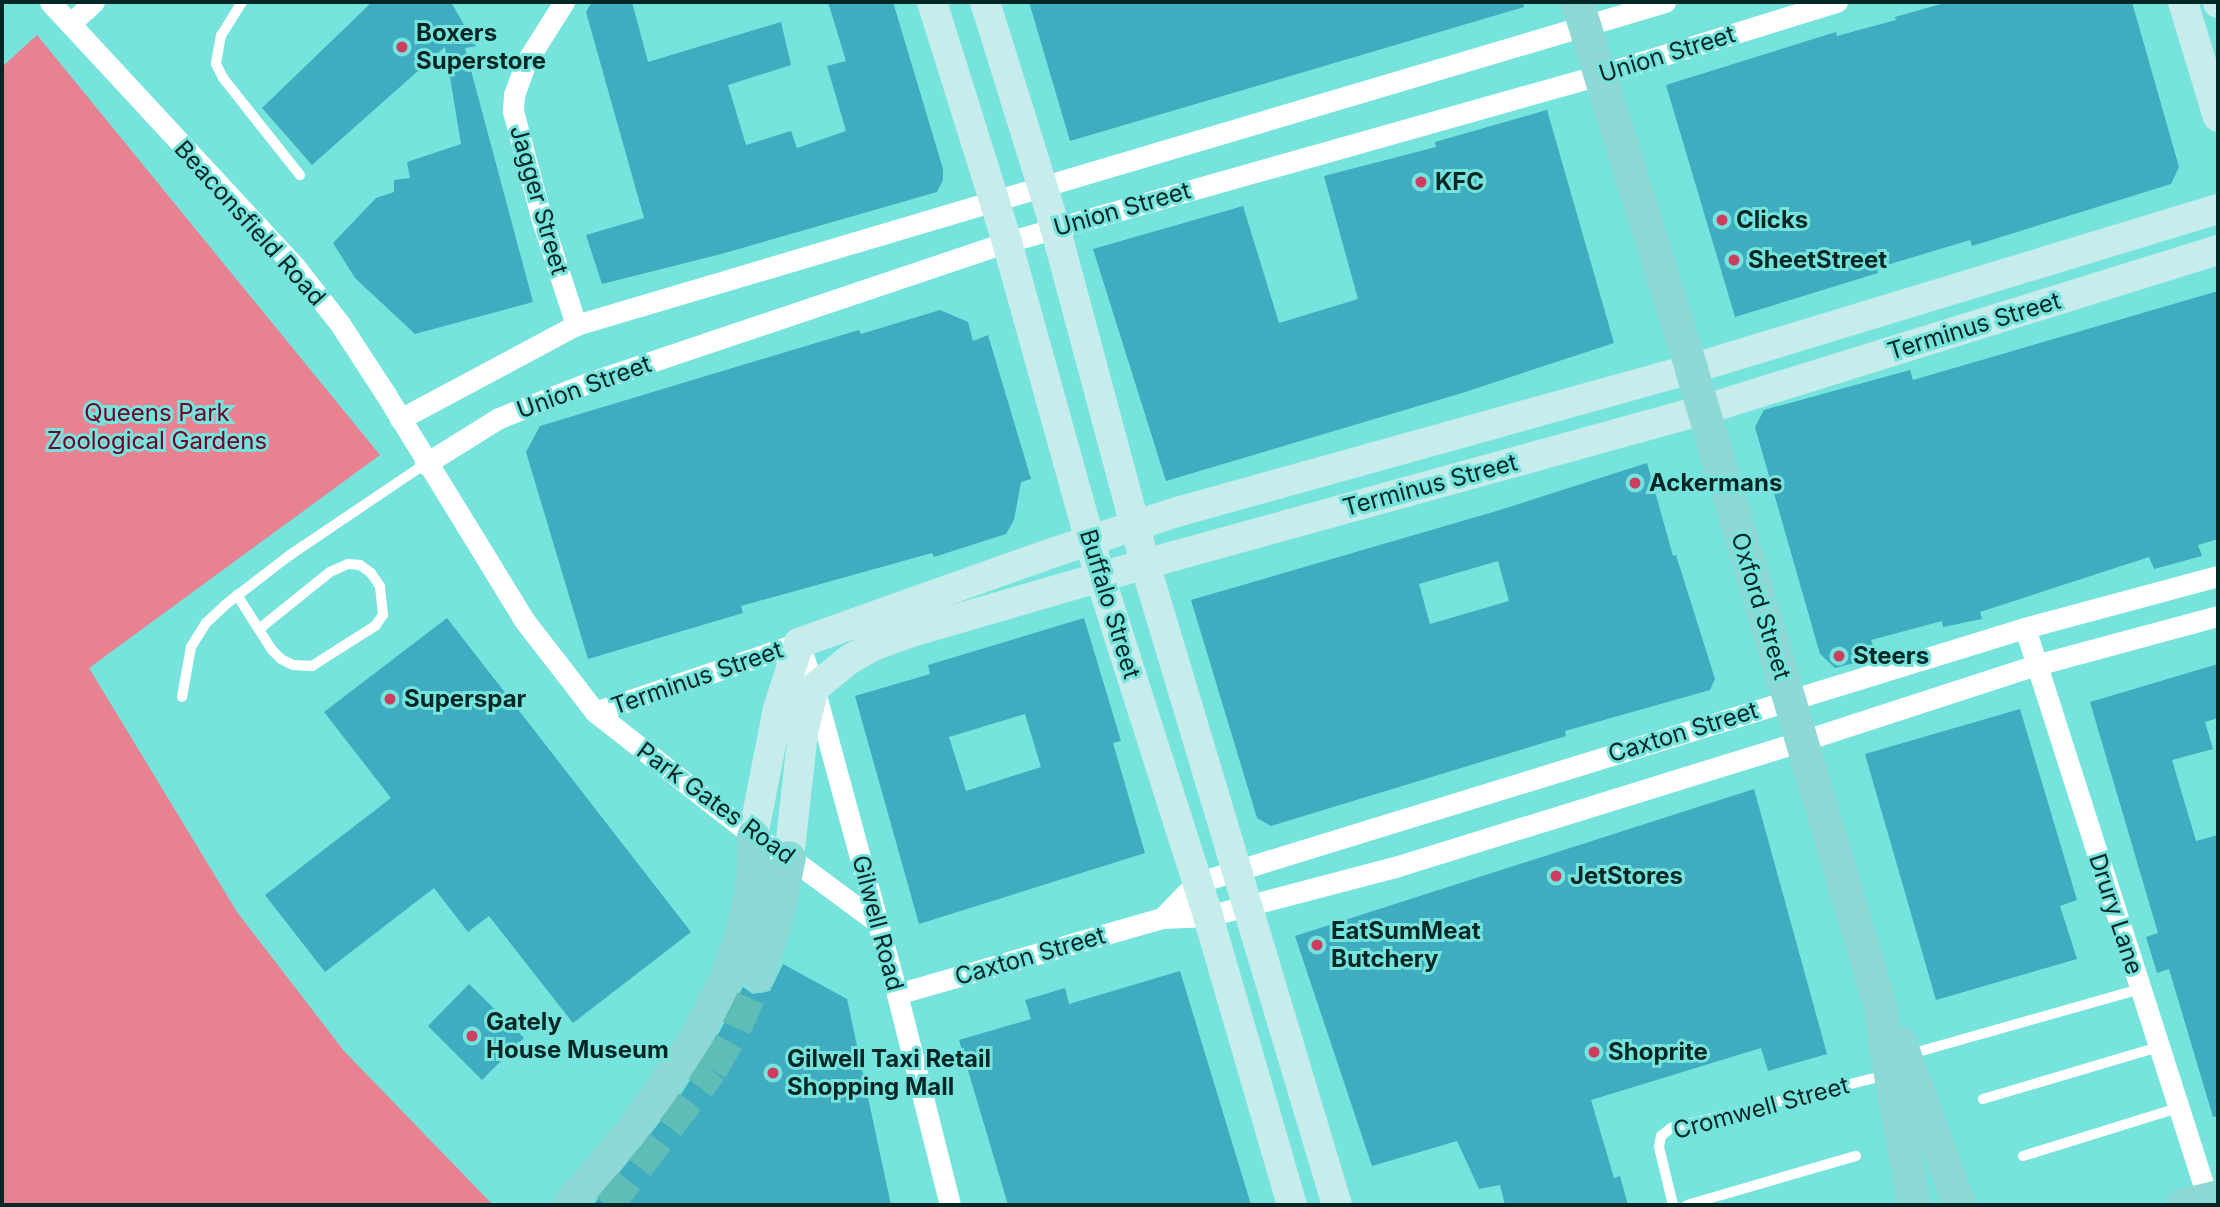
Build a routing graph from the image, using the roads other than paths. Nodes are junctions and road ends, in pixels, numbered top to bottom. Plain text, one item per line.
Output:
1 (50, 2) edge
2 (94, 2) edge
3 (242, 2) edge
4 (564, 2) edge
5 (932, 2) edge
6 (985, 2) edge
7 (1665, 2) edge
8 (1837, 2) edge
9 (2183, 2) edge
10 (1581, 14) edge
11 (70, 24) junction
12 (1600, 75) junction
13 (2218, 117) edge
14 (300, 175) dead end
15 (1042, 185) junction
16 (993, 201) junction
17 (2218, 209) edge
18 (1055, 227) junction
19 (1007, 242) junction
20 (2218, 250) edge
21 (576, 325) junction
22 (1691, 369) junction
23 (1703, 410) junction
24 (400, 419) junction
25 (425, 464) junction
26 (1135, 527) junction
27 (1090, 542) junction
28 (1145, 564) junction
29 (2218, 576) edge
30 (1100, 577) junction
31 (237, 596) junction
32 (2218, 616) edge
33 (2025, 628) junction
34 (259, 629) junction
35 (799, 643) junction
36 (2036, 665) junction
37 (814, 688) junction
38 (182, 697) dead end
39 (1790, 700) junction
40 (595, 712) junction
41 (1802, 741) junction
42 (753, 836) junction
43 (789, 857) junction
44 (1238, 871) junction
45 (1196, 883) junction
46 (1248, 905) junction
47 (1208, 916) junction
48 (1162, 918) junction
49 (877, 922) junction
50 (758, 976) tunnel mouth
51 (2140, 989) junction
52 (897, 994) junction
53 (2158, 1047) junction
54 (1897, 1065) junction
55 (1983, 1099) dead end
56 (2178, 1108) junction
57 (1856, 1156) dead end
58 (2022, 1156) dead end
59 (2203, 1200) edge
60 (568, 1205) edge
61 (950, 1205) edge
62 (1292, 1205) edge
63 (1337, 1205) edge
64 (1673, 1205) edge
65 (1687, 1205) edge
66 (1914, 1205) edge
67 (1959, 1205) edge

1 - 11 street, Beaconsfield Road
2 - 11 street
3 - 14 lane
4 - 21 street, Jagger Street
5 - 16 street, Buffalo Street
6 - 15 street, Buffalo Street
7 - 10 street, Union Street
8 - 12 street, Union Street
9 - 13 street
10 - 12 main road, Oxford Street
10 - 15 street, Union Street
11 - 24 street, Beaconsfield Road
12 - 18 street, Union Street
12 - 22 main road, Oxford Street
15 - 16 street, Union Street
15 - 18 street, Buffalo Street
16 - 19 street, Buffalo Street
16 - 21 street, Union Street
17 - 22 street, Terminus Street
18 - 19 street, Union Street
18 - 26 street, Buffalo Street
19 - 25 street, Union Street
19 - 27 street, Buffalo Street
20 - 23 street, Terminus Street
21 - 24 street, Union Street
22 - 23 main road, Oxford Street
22 - 26 street, Terminus Street
23 - 28 street, Terminus Street
23 - 39 main road, Oxford Street
24 - 25 street, Beaconsfield Road
25 - 31 lane
25 - 40 street, Park Gates Road
26 - 27 street, Terminus Street
26 - 28 street, Buffalo Street
27 - 30 street, Buffalo Street
27 - 35 street, Terminus Street
28 - 30 street, Terminus Street
28 - 44 street, Buffalo Street
29 - 33 street, Caxton Street
30 - 37 street, Terminus Street
30 - 45 street, Buffalo Street
31 - 34 lane
31 - 38 lane
32 - 36 street, Caxton Street
33 - 36 street, Drury Lane
33 - 39 street, Caxton Street
34 - 34 lane
35 - 37 street, Gilwell Road
35 - 40 street, Terminus Street
35 - 42 street, Terminus Street
36 - 41 street, Caxton Street
36 - 51 street, Drury Lane
37 - 43 street
37 - 49 street, Gilwell Road
39 - 41 main road, Oxford Street
39 - 44 street, Caxton Street
40 - 42 street, Park Gates Road
41 - 46 street, Caxton Street
41 - 54 main road, Oxford Street
42 - 43 street, Park Gates Road
42 - 60 main road
43 - 49 street, Park Gates Road
43 - 50 main road
44 - 45 street, Caxton Street
44 - 46 street, Buffalo Street
45 - 47 street, Buffalo Street
45 - 48 street, Caxton Street
46 - 47 street, Caxton Street
46 - 63 street, Buffalo Street
47 - 48 street, Caxton Street
47 - 62 street, Buffalo Street
48 - 52 street, Caxton Street
49 - 52 street, Gilwell Road
51 - 53 street, Drury Lane
51 - 54 lane
52 - 61 street, Gilwell Road
53 - 55 lane
53 - 56 street, Drury Lane
54 - 64 lane, Cromwell Street
54 - 66 main road, Oxford Street
54 - 67 main road, Oxford Street
56 - 58 lane
56 - 59 street, Drury Lane
57 - 65 lane

